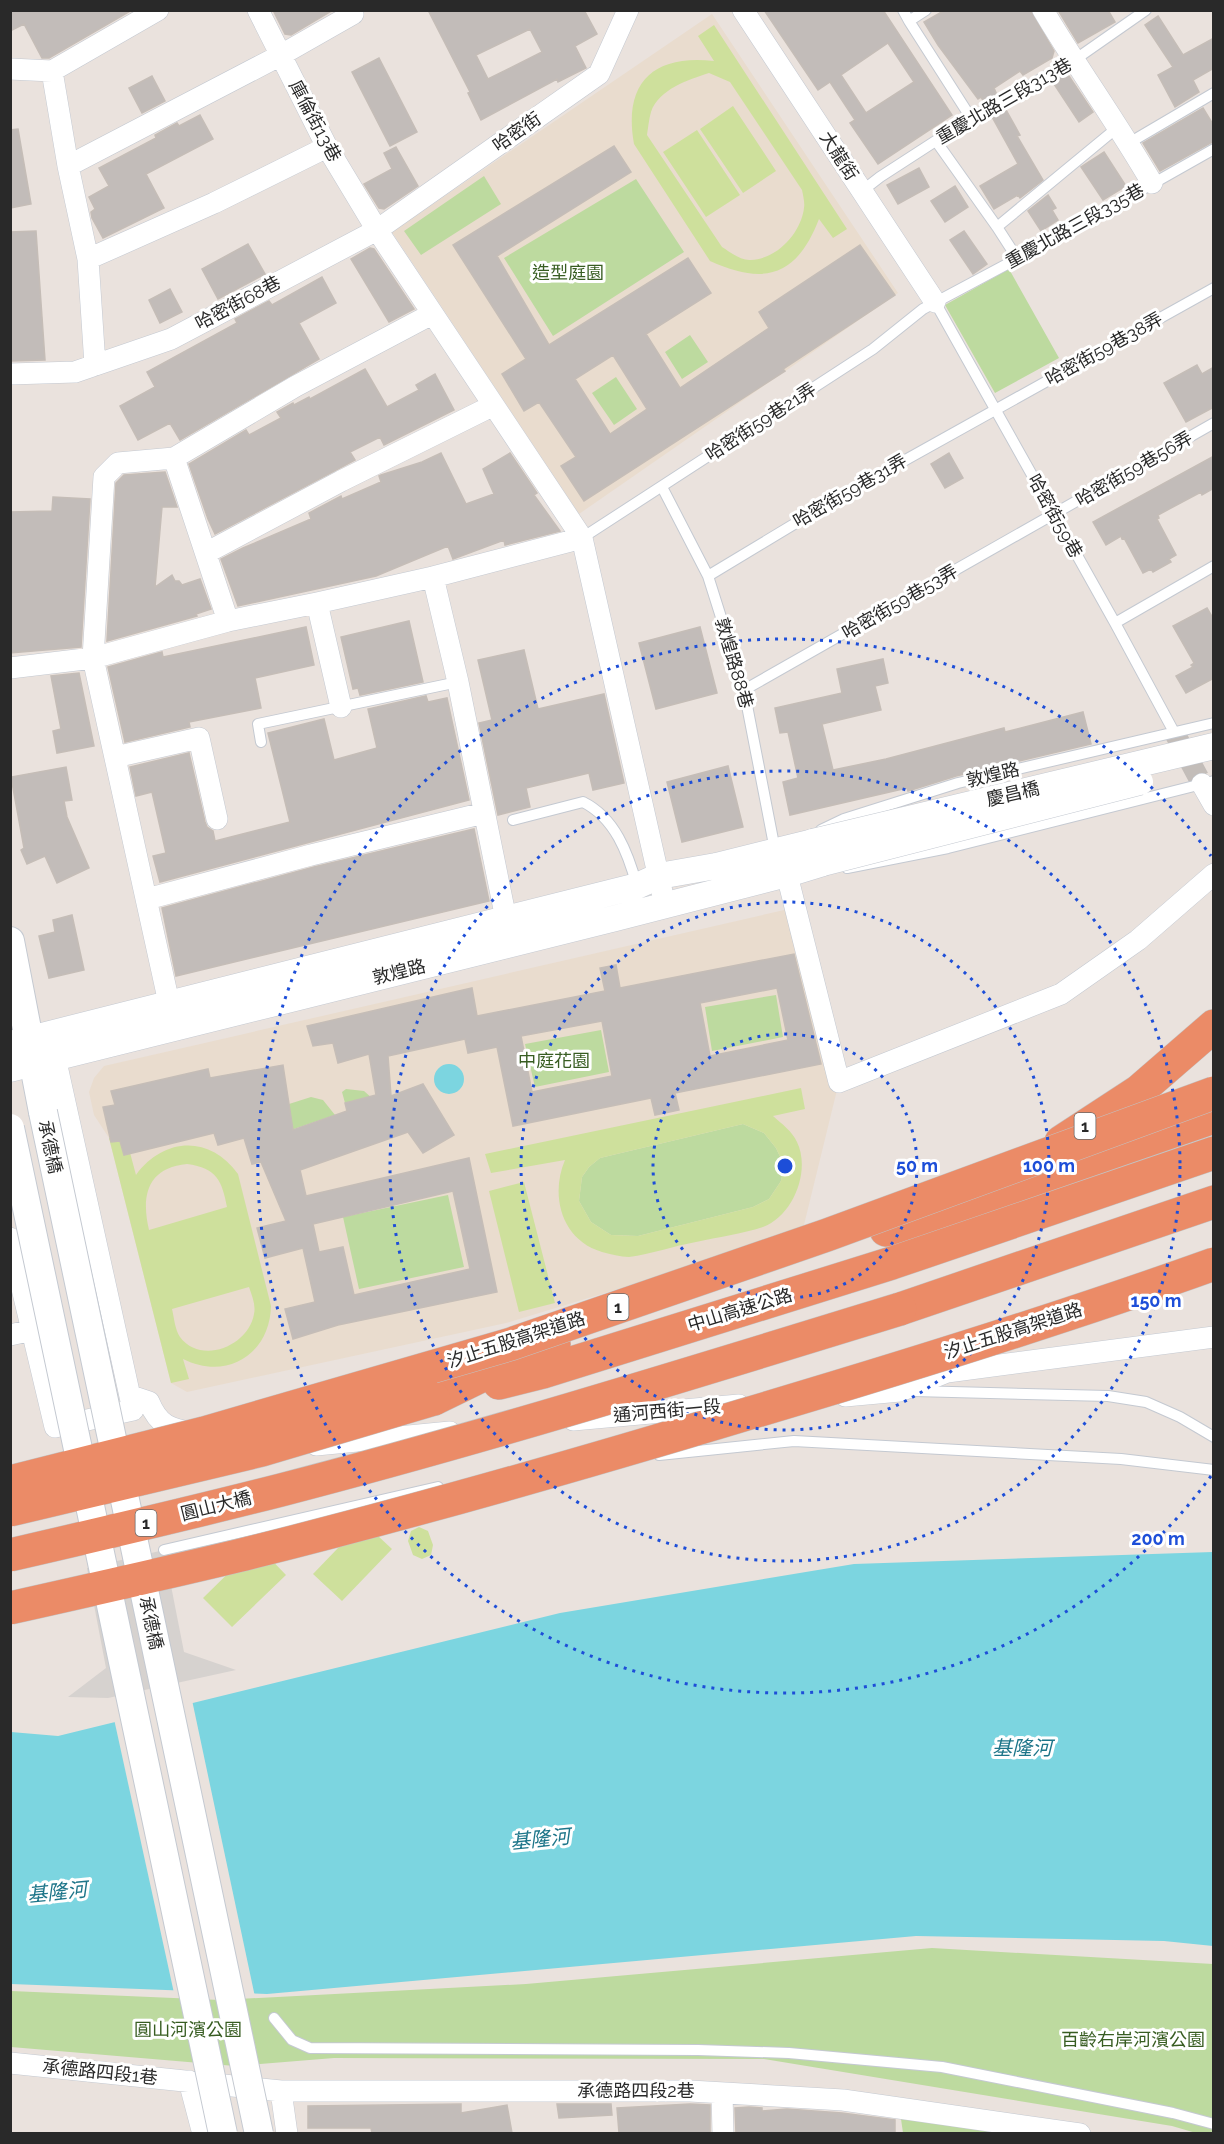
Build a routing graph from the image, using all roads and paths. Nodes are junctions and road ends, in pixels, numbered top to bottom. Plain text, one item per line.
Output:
1 (158, 10) edge
2 (258, 10) edge
3 (628, 10) edge
4 (742, 10) edge
5 (903, 10) edge
6 (926, 10) edge
7 (1043, 10) edge
8 (1146, 10) edge
9 (353, 14) dead end
10 (909, 21) junction
11 (281, 55) junction
12 (1073, 61) junction
13 (10, 69) edge
14 (52, 71) junction
15 (1214, 93) edge
16 (971, 118) junction
17 (1124, 135) junction
18 (936, 141) junction
19 (327, 147) junction
20 (1214, 149) edge
21 (68, 166) junction
22 (1152, 183) junction
23 (862, 191) junction
24 (997, 227) junction
25 (377, 230) junction
26 (1017, 258) junction
27 (88, 259) junction
28 (1214, 288) edge
29 (936, 302) junction
30 (432, 314) junction
31 (95, 365) junction
32 (10, 374) edge
33 (492, 406) junction
34 (994, 409) junction
35 (1214, 423) edge
36 (174, 458) junction
37 (662, 487) junction
38 (1054, 514) junction
39 (582, 538) junction
40 (206, 553) junction
41 (1214, 566) edge
42 (708, 576) junction
43 (433, 577) junction
44 (316, 603) junction
45 (228, 621) junction
46 (1115, 623) junction
47 (93, 658) junction
48 (10, 668) edge
49 (458, 682) junction
50 (744, 690) junction
51 (341, 707) junction
52 (1214, 723) edge
53 (1174, 732) junction
54 (261, 742) dead end
55 (1214, 746) edge
56 (115, 757) junction
57 (1210, 776) edge
58 (1214, 805) edge
59 (484, 813) junction
60 (217, 819) dead end
61 (513, 820) dead end
62 (778, 850) junction
63 (818, 852) junction
64 (787, 874) junction
65 (1214, 874) edge
66 (648, 881) junction
67 (147, 899) junction
68 (665, 905) junction
69 (506, 919) junction
70 (10, 941) edge
71 (169, 1004) junction
72 (1214, 1026) edge
73 (28, 1054) edge
74 (1214, 1093) edge
75 (1214, 1117) edge
76 (10, 1128) edge
77 (1214, 1153) edge
78 (1214, 1202) edge
79 (945, 1210) junction
80 (10, 1238) edge
81 (1214, 1264) edge
82 (32, 1330) junction
83 (10, 1335) edge
84 (1214, 1336) edge
85 (900, 1391) junction
86 (131, 1396) junction
87 (434, 1398) junction
88 (1214, 1437) edge
89 (272, 1450) junction
90 (1214, 1470) edge
91 (500, 1474) dead end
92 (176, 1478) dead end
93 (10, 1482) edge
94 (453, 1484) dead end
95 (10, 1510) edge
96 (164, 1550) dead end
97 (10, 1555) edge
98 (10, 1608) edge
99 (274, 2018) dead end
100 (10, 2063) edge
101 (189, 2081) junction
102 (281, 2091) junction
103 (722, 2093) junction
104 (1214, 2124) edge
105 (203, 2133) edge
106 (223, 2133) edge
107 (259, 2133) edge
108 (287, 2133) edge
109 (723, 2133) edge
110 (1080, 2133) edge

1 - 14 street
2 - 11 street, 庫倫街13巷
3 - 25 street, 哈密街
4 - 23 street, 大龍街
5 - 10 lane
6 - 10 lane
7 - 12 street
8 - 12 lane, 重慶北路三段313巷
9 - 11 street
10 - 16 lane
11 - 19 street, 庫倫街13巷
11 - 21 street
12 - 16 lane, 重慶北路三段313巷
12 - 17 street
13 - 14 street
14 - 21 street
15 - 17 lane
16 - 18 lane, 重慶北路三段313巷
17 - 22 street
17 - 24 lane
18 - 23 lane, 重慶北路三段313巷
18 - 24 lane
19 - 25 street, 庫倫街13巷
19 - 27 street
20 - 22 lane, 重慶北路三段335巷
21 - 27 street
22 - 26 lane, 重慶北路三段335巷
23 - 29 street, 大龍街
24 - 26 lane
25 - 30 street, 庫倫街13巷
25 - 31 street, 哈密街68巷
26 - 29 lane, 重慶北路三段335巷
27 - 31 street
28 - 34 lane, 哈密街59巷38弄
29 - 34 lane, 哈密街59巷
29 - 37 lane, 哈密街59巷21弄
30 - 33 street, 庫倫街13巷
30 - 36 street
31 - 32 street, 哈密街68巷
33 - 39 street, 庫倫街13巷
33 - 40 street
34 - 38 lane, 哈密街59巷
34 - 42 lane, 哈密街59巷31弄
35 - 38 lane, 哈密街59巷56弄
36 - 40 street
36 - 47 street
37 - 39 lane, 哈密街59巷21弄
37 - 42 lane, 敦煌路88巷
38 - 46 lane, 哈密街59巷
38 - 50 lane, 哈密街59巷53弄
39 - 43 street
39 - 66 street
40 - 45 street
41 - 46 lane
42 - 50 lane, 敦煌路88巷
43 - 44 street
43 - 49 street
44 - 45 street
44 - 51 street
45 - 47 street
46 - 53 lane, 哈密街59巷
47 - 48 street
47 - 56 street
49 - 51 lane
49 - 59 street
50 - 62 lane, 敦煌路88巷
51 - 54 lane
52 - 53 lane, 敦煌路
53 - 62 lane, 敦煌路
55 - 63 street, 慶昌橋, bridge
56 - 60 street
56 - 67 street
57 - 58 street
57 - 63 street, 慶昌橋, bridge
57 - 64 lane, 敦煌路
59 - 67 street
59 - 69 street
61 - 66 lane
62 - 63 street, 敦煌路
62 - 64 street
62 - 66 street, 敦煌路
63 - 64 street, 敦煌路
64 - 65 street
64 - 68 street, 敦煌路
66 - 68 street
66 - 69 street, 敦煌路
67 - 71 street
68 - 73 street, 敦煌路
69 - 71 street, 敦煌路
70 - 73 main road, 承德橋
71 - 73 street, 敦煌路
72 - 79 highway, 1
73 - 86 street
73 - 107 main road, 承德橋, bridge
74 - 93 highway, 汐止五股高架道路 / 1, bridge
75 - 79 highway, 1
76 - 106 main road, 承德橋, bridge
77 - 87 highway, 中山高速公路 / 1
78 - 97 highway, 圓山大橋 / 1, bridge
79 - 87 highway, 1
80 - 82 street
81 - 98 highway, 汐止五股高架道路, bridge
82 - 83 street
82 - 86 street
84 - 85 street, 通河西街一段
85 - 88 lane
85 - 89 street, 通河西街一段
86 - 89 street, 通河西街一段
87 - 89 highway, 中山高速公路 / 1, bridge
89 - 92 lane
89 - 95 highway, 1, bridge
90 - 91 lane
94 - 96 lane
99 - 104 lane
100 - 101 street, 承德路四段1巷
101 - 102 street, 承德路四段2巷
101 - 105 street
102 - 103 street, 承德路四段2巷
102 - 108 street
103 - 109 street
103 - 110 street, 承德路四段2巷

